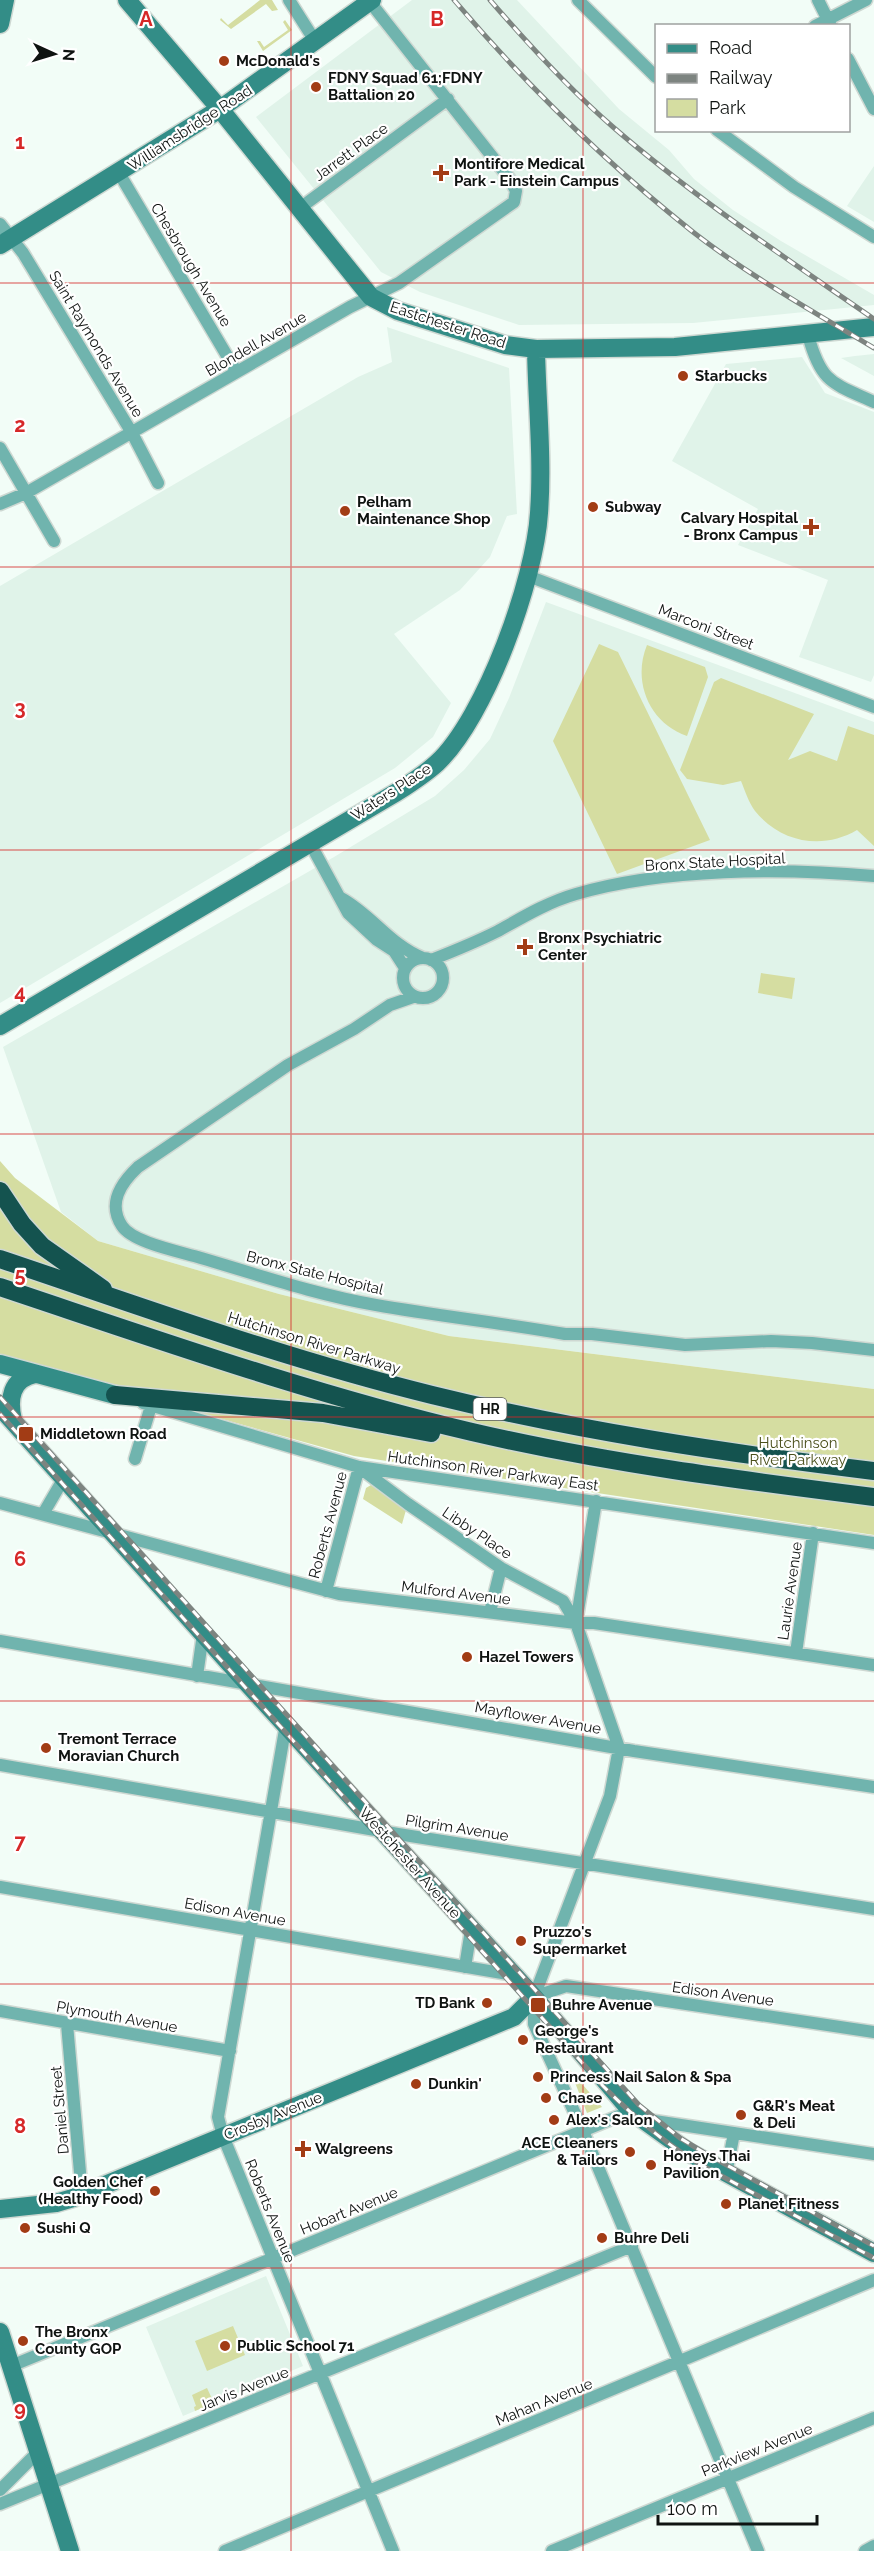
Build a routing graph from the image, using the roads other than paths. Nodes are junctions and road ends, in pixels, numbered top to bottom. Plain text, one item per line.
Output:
1 (5, 0) edge
2 (127, 0) edge
3 (289, 0) edge
4 (818, 0) edge
5 (866, 0) edge
6 (371, 1) edge
7 (583, 1) edge
8 (830, 22) edge
9 (0, 24) edge
10 (315, 41) junction
11 (850, 61) edge
12 (655, 75) edge
13 (448, 99) junction
14 (874, 109) edge
15 (220, 110) junction
16 (720, 132) edge
17 (119, 173) junction
18 (300, 208) junction
19 (4, 236) edge
20 (874, 237) edge
21 (371, 297) junction
22 (874, 327) edge
23 (808, 335) junction
24 (536, 350) junction
25 (236, 371) junction
26 (874, 402) edge
27 (132, 433) junction
28 (0, 448) edge
29 (158, 483) dead end
30 (26, 493) junction
31 (0, 504) edge
32 (54, 541) dead end
33 (528, 576) junction
34 (874, 707) edge
35 (310, 843) junction
36 (874, 876) edge
37 (341, 898) junction
38 (463, 948) junction
39 (427, 959) junction
40 (405, 968) junction
41 (442, 973) junction
42 (403, 981) junction
43 (413, 997) junction
44 (390, 1005) junction
45 (0, 1026) edge
46 (0, 1191) edge
47 (0, 1259) edge
48 (0, 1287) edge
49 (117, 1299) junction
50 (874, 1350) edge
51 (0, 1364) edge
52 (35, 1374) junction
53 (115, 1395) junction
54 (151, 1406) junction
55 (0, 1407) edge
56 (13, 1420) junction
57 (550, 1449) junction
58 (135, 1459) dead end
59 (359, 1467) junction
60 (874, 1471) edge
61 (64, 1478) junction
62 (874, 1497) edge
63 (596, 1501) junction
64 (0, 1503) edge
65 (43, 1514) junction
66 (112, 1532) junction
67 (813, 1533) junction
68 (874, 1543) edge
69 (501, 1568) junction
70 (326, 1591) junction
71 (490, 1612) junction
72 (576, 1623) junction
73 (203, 1634) junction
74 (0, 1641) edge
75 (796, 1653) junction
76 (874, 1665) edge
77 (197, 1676) junction
78 (247, 1683) junction
79 (286, 1724) junction
80 (620, 1748) junction
81 (0, 1765) edge
82 (874, 1786) edge
83 (272, 1811) junction
84 (381, 1831) junction
85 (584, 1864) junction
86 (0, 1887) edge
87 (874, 1909) edge
88 (251, 1930) junction
89 (471, 1930) junction
90 (465, 1967) junction
91 (513, 1975) junction
92 (534, 1997) junction
93 (0, 2012) edge
94 (67, 2024) junction
95 (874, 2032) edge
96 (230, 2051) junction
97 (637, 2115) junction
98 (583, 2131) junction
99 (734, 2133) junction
100 (223, 2136) junction
101 (874, 2154) edge
102 (726, 2174) junction
103 (82, 2195) junction
104 (0, 2209) edge
105 (632, 2246) junction
106 (874, 2253) edge
107 (272, 2259) junction
108 (874, 2280) edge
109 (0, 2332) edge
110 (679, 2362) junction
111 (11, 2366) junction
112 (321, 2374) junction
113 (874, 2418) edge
114 (39, 2451) junction
115 (727, 2478) junction
116 (49, 2485) junction
117 (0, 2490) edge
118 (368, 2490) junction
119 (0, 2504) edge
120 (874, 2546) edge
121 (70, 2551) edge
122 (225, 2551) edge
123 (393, 2551) edge
124 (552, 2551) edge
125 (758, 2551) edge
126 (866, 2551) edge

1 - 9 main road
2 - 15 main road, Eastchester Road
3 - 10 street
4 - 8 street
5 - 8 street
6 - 10 main road, Williamsbridge Road
6 - 13 street
7 - 12 street
10 - 15 main road, Williamsbridge Road
11 - 14 street
13 - 18 street, Jarrett Place
13 - 21 street, Blondell Avenue
15 - 17 main road, Williamsbridge Road
15 - 18 main road, Eastchester Road
16 - 20 street
17 - 19 main road, Williamsbridge Road
17 - 25 street, Chesbrough Avenue
18 - 21 main road, Eastchester Road
19 - 27 street, Saint Raymonds Avenue
21 - 24 main road, Eastchester Road
21 - 25 street, Blondell Avenue
22 - 23 main road, Eastchester Road
23 - 24 main road, Eastchester Road
23 - 26 street
24 - 33 main road, Waters Place
25 - 27 street, Blondell Avenue
27 - 29 street, Saint Raymonds Avenue
27 - 30 street, Blondell Avenue
28 - 30 street
30 - 31 street, Blondell Avenue
30 - 32 street
33 - 34 street, Marconi Street
33 - 35 main road, Waters Place
35 - 37 street
35 - 45 main road, Waters Place
36 - 38 street, Bronx State Hospital
37 - 39 street
37 - 40 street
38 - 39 street, Bronx State Hospital
38 - 41 street, Bronx State Hospital
39 - 40 street
39 - 41 street
40 - 42 street
41 - 43 street
42 - 43 street
42 - 44 street, Bronx State Hospital
43 - 44 street, Bronx State Hospital
44 - 50 street, Bronx State Hospital
46 - 49 highway
47 - 49 highway, Hutchinson River Parkway / HR
48 - 57 highway, HR
49 - 60 highway, Hutchinson River Parkway / HR
51 - 52 main road
52 - 53 main road
52 - 56 main road
53 - 54 street, Hutchinson River Parkway East
53 - 57 highway
54 - 58 street
54 - 59 street, Hutchinson River Parkway East
55 - 56 main road, Westchester Avenue
56 - 61 main road, Westchester Avenue
57 - 62 highway, HR
59 - 63 street, Hutchinson River Parkway East
59 - 69 street, Libby Place
59 - 70 street, Roberts Avenue
61 - 65 street
61 - 66 main road, Westchester Avenue
63 - 67 street, Hutchinson River Parkway East
63 - 72 street
64 - 65 street, Mulford Avenue
65 - 66 street, Mulford Avenue
66 - 70 street, Mulford Avenue
66 - 73 main road, Westchester Avenue
67 - 68 street, Hutchinson River Parkway East
67 - 75 street, Laurie Avenue
69 - 71 street
69 - 72 street, Libby Place
70 - 71 street, Mulford Avenue
71 - 72 street, Mulford Avenue
72 - 75 street, Mulford Avenue
72 - 80 street
73 - 77 street
73 - 78 main road, Westchester Avenue
74 - 77 street, Mayflower Avenue
75 - 76 street, Mulford Avenue
77 - 78 street, Mayflower Avenue
78 - 79 main road, Westchester Avenue
78 - 80 street, Mayflower Avenue
79 - 83 street, Roberts Avenue
79 - 84 main road, Westchester Avenue
80 - 82 street, Mayflower Avenue
80 - 85 street
81 - 83 street, Pilgrim Avenue
83 - 84 street, Pilgrim Avenue
83 - 88 street, Roberts Avenue
84 - 85 street, Pilgrim Avenue
84 - 89 main road, Westchester Avenue
85 - 87 street, Pilgrim Avenue
85 - 92 street
86 - 88 street, Edison Avenue
88 - 90 street, Edison Avenue
88 - 96 street, Roberts Avenue
89 - 90 street
89 - 91 main road, Westchester Avenue
90 - 91 street, Edison Avenue
91 - 92 main road, Westchester Avenue
92 - 95 street, Edison Avenue
92 - 97 main road, Westchester Avenue
92 - 98 street
92 - 100 main road, Crosby Avenue
93 - 94 street, Plymouth Avenue
94 - 96 street, Plymouth Avenue
94 - 103 street, Daniel Street
96 - 100 street, Roberts Avenue
97 - 98 street, Hobart Avenue
97 - 99 street
97 - 102 main road, Westchester Avenue
98 - 105 street
98 - 107 street, Hobart Avenue
99 - 101 street
99 - 102 street
100 - 103 main road, Crosby Avenue
100 - 107 street, Roberts Avenue
102 - 106 main road, Westchester Avenue
103 - 104 main road, Crosby Avenue
105 - 110 street
105 - 112 street, Jarvis Avenue
107 - 111 street, Hobart Avenue
107 - 112 street, Roberts Avenue
108 - 110 street, Mahan Avenue
109 - 111 main road
110 - 115 street
110 - 118 street, Mahan Avenue
111 - 114 main road
112 - 116 street, Jarvis Avenue
112 - 118 street, Roberts Avenue
113 - 115 street, Parkview Avenue
114 - 116 main road
114 - 117 street
115 - 124 street, Parkview Avenue
115 - 125 street
116 - 119 street, Jarvis Avenue
116 - 121 main road
118 - 122 street, Mahan Avenue
118 - 123 street, Roberts Avenue
120 - 126 street

